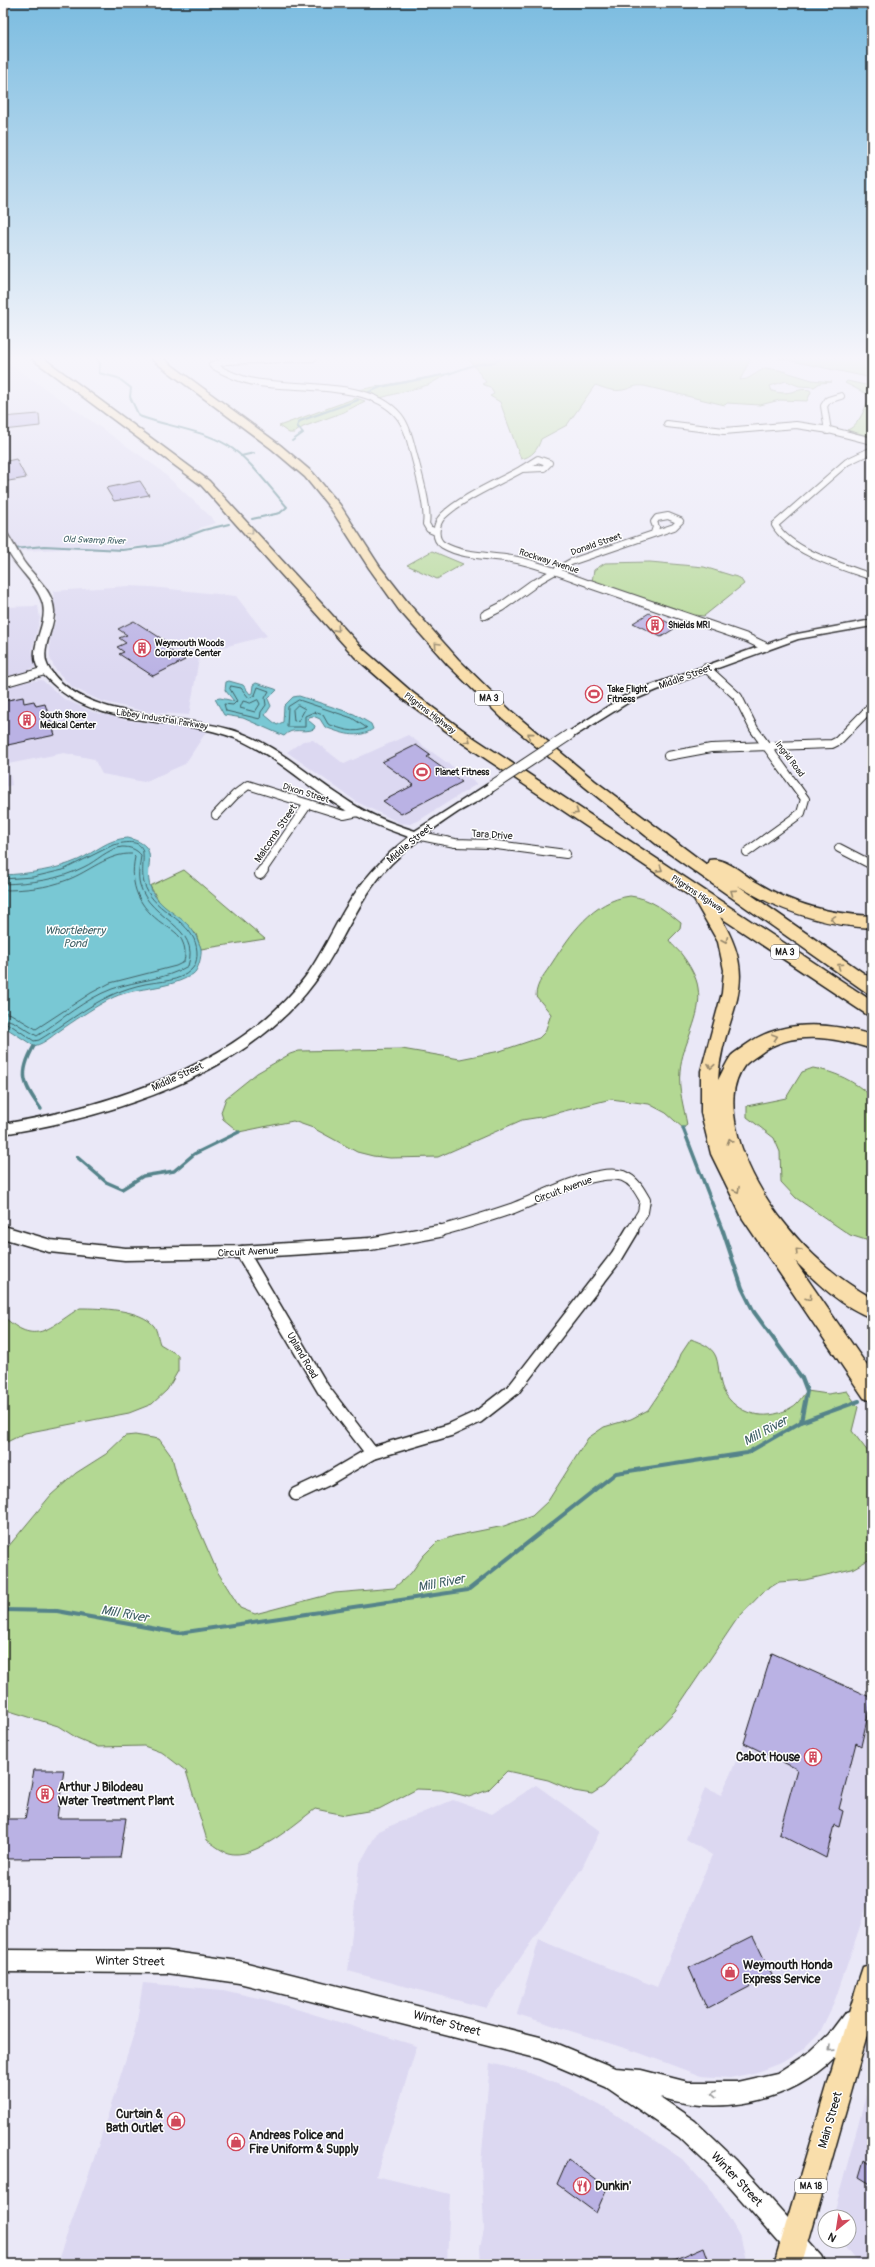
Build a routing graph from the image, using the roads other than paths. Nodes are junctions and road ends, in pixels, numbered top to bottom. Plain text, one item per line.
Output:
1 (180, 464) edge
2 (297, 464) edge
3 (416, 464) edge
4 (845, 464) edge
5 (522, 469) dead end
6 (427, 518) junction
7 (439, 520) junction
8 (436, 532) junction
9 (654, 533) dead end
10 (3, 534) edge
11 (554, 571) junction
12 (872, 577) edge
13 (485, 615) dead end
14 (872, 623) edge
15 (766, 648) junction
16 (706, 668) junction
17 (45, 671) junction
18 (3, 683) edge
19 (872, 706) edge
20 (768, 747) junction
21 (668, 756) dead end
22 (560, 760) junction
23 (308, 804) junction
24 (358, 812) junction
25 (216, 816) dead end
26 (416, 835) junction
27 (839, 848) dead end
28 (747, 852) dead end
29 (566, 854) dead end
30 (872, 865) edge
31 (260, 874) dead end
32 (698, 894) junction
33 (872, 922) edge
34 (872, 988) edge
35 (872, 1010) edge
36 (872, 1042) edge
37 (3, 1129) edge
38 (3, 1232) edge
39 (242, 1252) junction
40 (872, 1309) edge
41 (872, 1391) edge
42 (372, 1453) junction
43 (296, 1494) dead end
44 (3, 1961) edge
45 (872, 1976) edge
46 (863, 2007) junction
47 (614, 2079) junction
48 (791, 2253) edge
49 (814, 2264) edge

1 -> 32 highway, Pilgrims Highway / MA 3
22 -> 2 highway, MA 3
3 - 6 street
4 - 12 street
5 - 7 street
6 - 7 street
6 - 8 street, Rockway Avenue
7 - 8 street
8 - 11 street, Rockway Avenue
9 - 11 street, Donald Street
10 - 17 main road
11 - 13 street, Donald Street
11 - 15 street, Rockway Avenue
14 - 15 main road, Middle Street
15 - 16 main road, Middle Street
16 - 20 street, Ingrid Road
16 - 26 main road, Middle Street, bridge
17 - 18 street
17 - 24 main road, Libbey Industrial Parkway
19 - 20 street
20 - 21 street
20 - 28 street, Ingrid Road
33 -> 22 highway
34 -> 22 highway, MA 3
23 - 24 street, Dixon Street
23 - 25 street, Dixon Street
23 - 31 street, Malcomb Street
24 - 26 main road, Libbey Industrial Parkway
26 - 29 street, Tara Drive
26 - 37 main road, Middle Street
27 - 30 street
32 - 35 highway, Pilgrims Highway / MA 3
32 -> 41 highway
40 -> 36 highway
38 - 39 street, Circuit Avenue
39 - 42 street, Upland Road
39 - 42 street, Circuit Avenue
42 - 43 street, Circuit Avenue
44 - 47 main road, Winter Street
45 - 46 main road, Main Street / MA 18
46 -> 47 main road
46 - 48 main road, Main Street / MA 18
47 - 48 main road, Winter Street
48 - 49 main road, Winter Street

